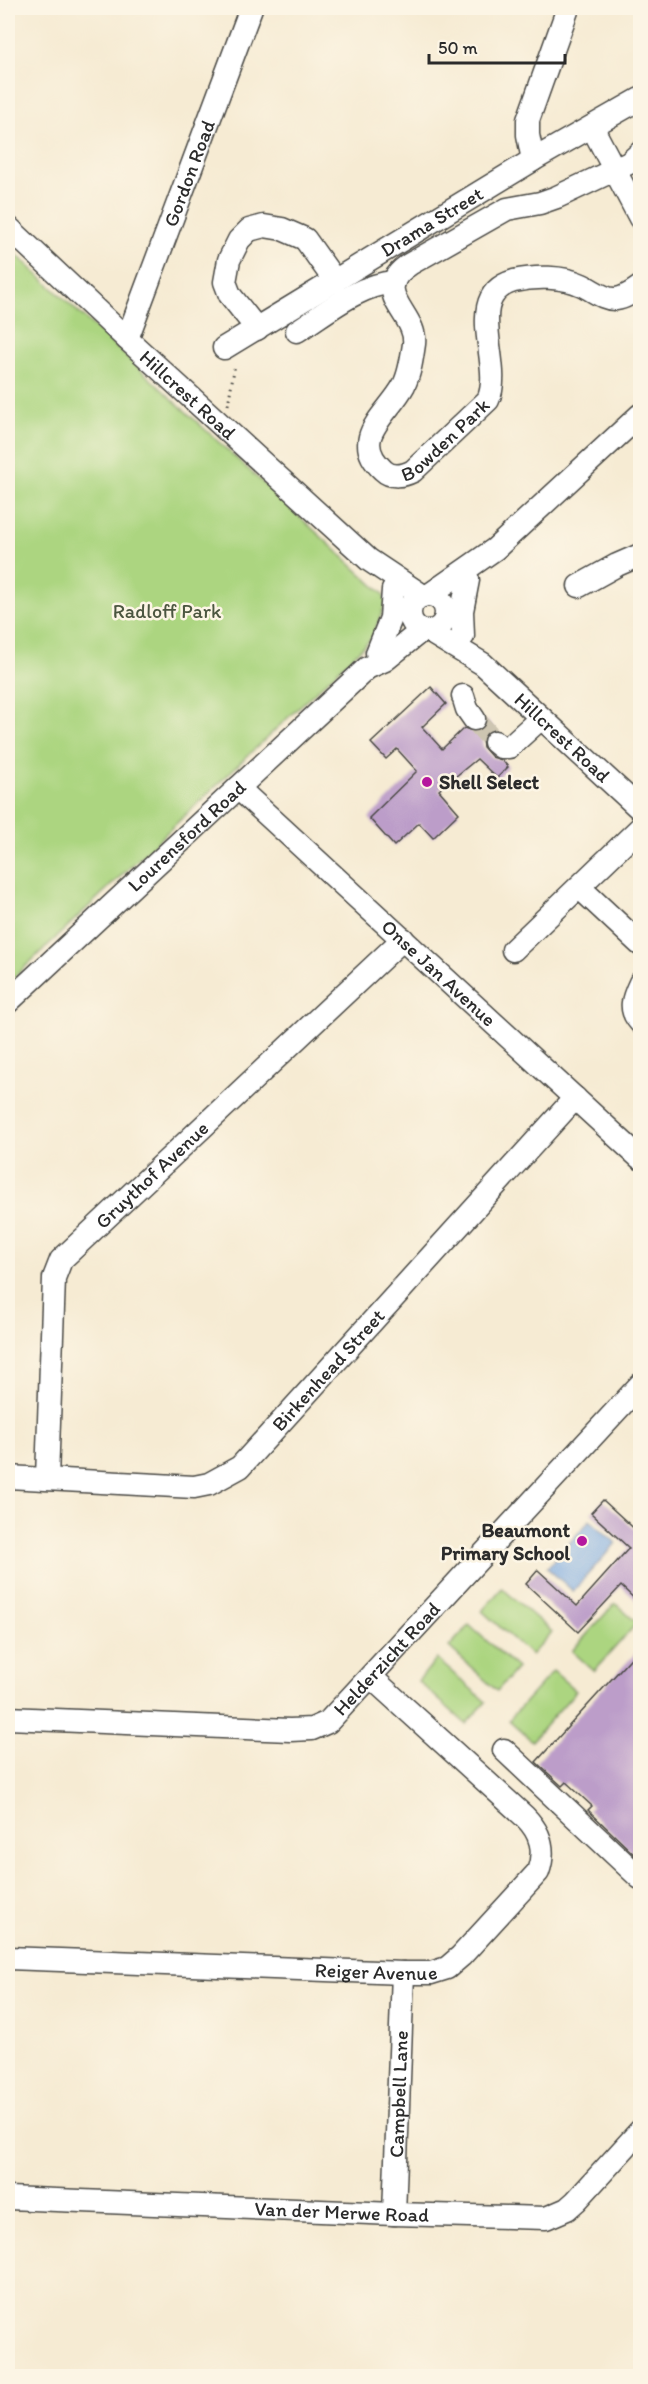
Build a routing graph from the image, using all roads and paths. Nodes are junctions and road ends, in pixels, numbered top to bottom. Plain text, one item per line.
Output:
1 (251, 8) edge
2 (568, 8) edge
3 (640, 99) edge
4 (592, 127) junction
5 (640, 153) edge
6 (533, 160) junction
7 (614, 170) junction
8 (640, 218) edge
9 (8, 227) edge
10 (335, 281) junction
11 (394, 282) junction
12 (640, 287) edge
13 (297, 331) dead end
14 (127, 339) junction
15 (240, 339) junction
16 (640, 415) edge
17 (225, 429) junction
18 (495, 549) junction
19 (640, 555) edge
20 (369, 560) junction
21 (468, 580) junction
22 (579, 586) dead end
23 (393, 590) junction
24 (446, 612) junction
25 (421, 613) junction
26 (463, 636) junction
27 (372, 661) junction
28 (483, 664) junction
29 (463, 696) dead end
30 (541, 718) junction
31 (474, 719) tunnel mouth
32 (495, 742) dead end
33 (238, 788) junction
34 (640, 809) edge
35 (640, 828) edge
36 (579, 887) junction
37 (403, 939) junction
38 (640, 944) edge
39 (513, 950) dead end
40 (640, 983) edge
41 (8, 1002) edge
42 (640, 1022) edge
43 (575, 1098) junction
44 (640, 1158) edge
45 (640, 1385) edge
46 (8, 1477) edge
47 (47, 1478) junction
48 (371, 1677) junction
49 (8, 1718) edge
50 (504, 1750) dead end
51 (640, 1878) edge
52 (8, 1958) edge
53 (403, 1973) junction
54 (640, 2131) edge
55 (8, 2198) edge
56 (394, 2214) junction

1 - 14 street, Gordon Road
2 - 6 street
3 - 4 street, Drama Street
4 - 6 street, Drama Street
4 - 7 street
5 - 7 street
6 - 10 street, Drama Street
7 - 8 street
7 - 11 street
9 - 14 street, Hillcrest Road
10 - 15 street, Drama Street
10 - 15 street
11 - 12 street, Bowden Park
11 - 13 street
14 - 17 street, Hillcrest Road
15 - 17 path
16 - 18 street, Lourensford Road
17 - 20 street, Hillcrest Road
18 - 21 street, Lourensford Road
18 - 25 street, Lourensford Road
19 - 22 street
20 - 23 street, Hillcrest Road
20 - 25 street, Hillcrest Road
21 - 24 street, Lourensford Road
21 - 26 street
23 - 25 street, Hillcrest Road
23 - 27 street
24 - 25 street, Lourensford Road
24 - 26 street, Hillcrest Road
25 - 27 street, Lourensford Road
25 - 28 street, Hillcrest Road
26 - 28 street, Hillcrest Road
27 - 33 street, Lourensford Road
28 - 30 street, Hillcrest Road
29 - 31 street
30 - 32 street
30 - 34 street, Hillcrest Road
33 - 37 street, Onse Jan Avenue
33 - 41 street, Lourensford Road
35 - 36 street
36 - 38 street
36 - 39 street
37 - 43 street, Onse Jan Avenue
37 - 47 street, Gruythof Avenue
40 - 42 street
43 - 44 street, Onse Jan Avenue
43 - 47 street, Birkenhead Street
45 - 48 street, Helderzicht Road
46 - 47 street, Birkenhead Street
48 - 49 street, Helderzicht Road
48 - 53 street, Reiger Avenue
50 - 51 street
52 - 53 street, Reiger Avenue
53 - 56 street, Campbell Lane
54 - 56 street, Van der Merwe Road
55 - 56 street, Van der Merwe Road

